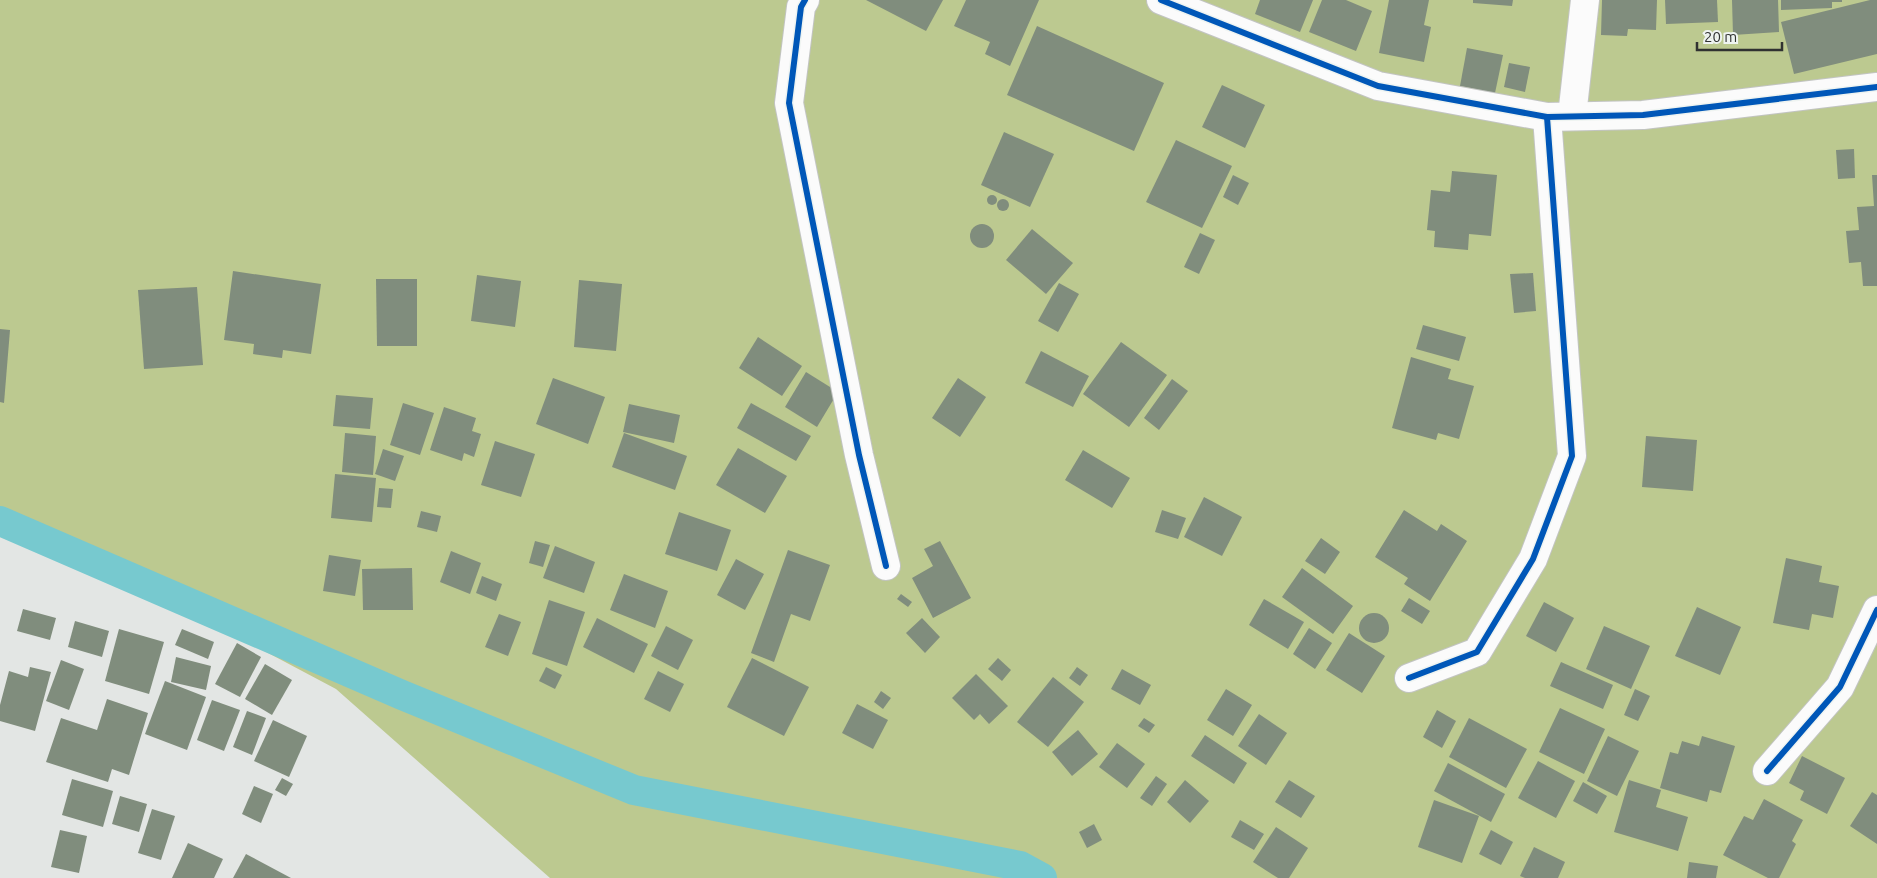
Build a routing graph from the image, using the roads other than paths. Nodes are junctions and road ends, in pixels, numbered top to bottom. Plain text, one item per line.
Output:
1 (805, 0) edge
2 (1161, 0) edge
3 (1585, 0) edge
4 (1877, 87) edge
5 (1559, 117) junction
6 (886, 566) dead end
7 (1877, 610) edge
8 (1409, 678) dead end
9 (1767, 771) dead end

1 - 6 street
2 - 5 street
3 - 5 street
4 - 5 street
5 - 8 street
7 - 9 street

